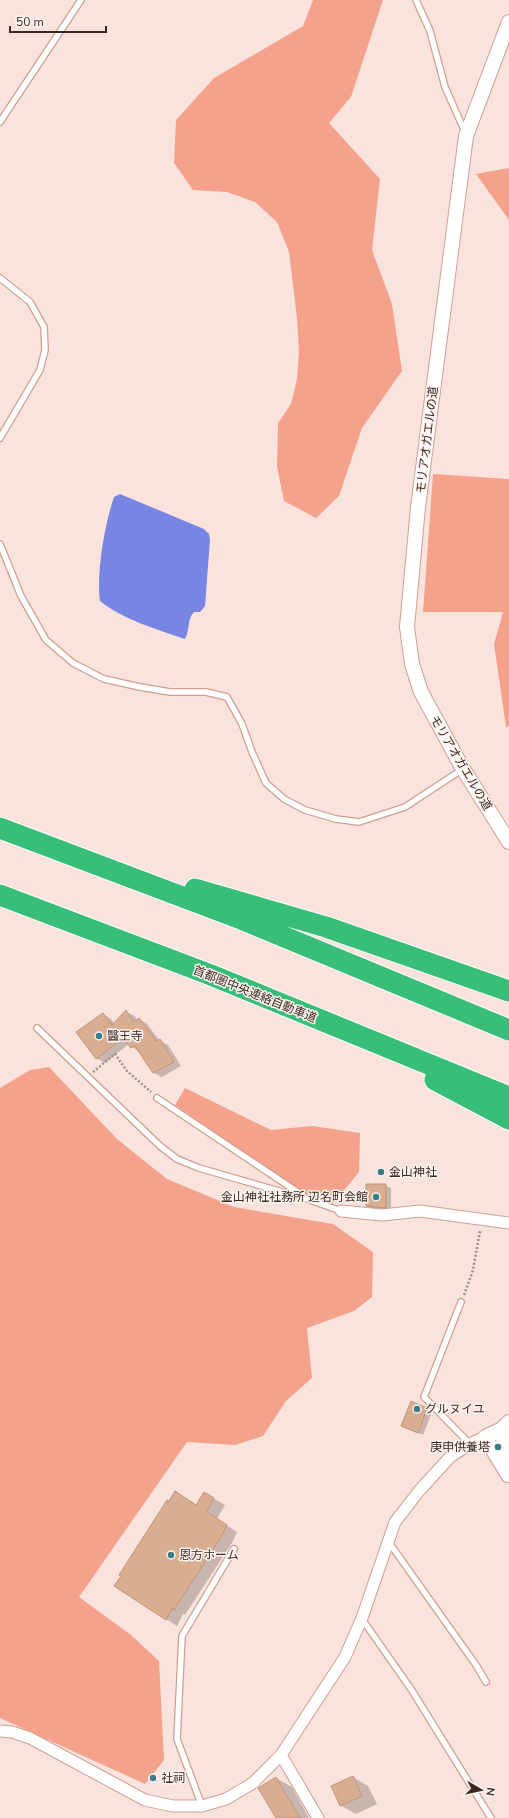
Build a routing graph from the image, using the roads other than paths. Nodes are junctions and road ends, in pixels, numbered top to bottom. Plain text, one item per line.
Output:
1 (81, 0) edge
2 (416, 0) edge
3 (509, 22) edge
4 (0, 122) edge
5 (466, 136) junction
6 (0, 278) edge
7 (0, 438) edge
8 (0, 544) edge
9 (463, 769) junction
10 (0, 828) edge
11 (509, 842) edge
12 (58, 849) junction
13 (0, 895) edge
14 (503, 989) edge
15 (502, 1027) edge
16 (37, 1028) dead end
17 (157, 1098) dead end
18 (498, 1099) edge
19 (509, 1119) edge
20 (307, 1199) junction
21 (341, 1211) joint
22 (509, 1223) edge
23 (461, 1302) road end
24 (506, 1426) edge
25 (485, 1437) junction
26 (470, 1444) junction
27 (508, 1476) edge
28 (388, 1541) junction
29 (234, 1548) dead end
30 (362, 1618) junction
31 (486, 1682) dead end
32 (0, 1731) edge
33 (281, 1755) junction
34 (202, 1806) junction
35 (318, 1818) edge
36 (491, 1818) edge

1 - 4 lane
2 - 5 lane
3 - 5 street, モリアオガエルの道
5 - 9 street, モリアオガエルの道
6 - 7 lane
8 - 9 lane
9 - 11 street, モリアオガエルの道
10 - 12 highway
12 - 14 highway
12 - 15 highway
13 - 18 highway, 首都圏中央連絡自動車道
16 - 20 lane
17 - 20 lane
18 - 19 highway, 首都圏中央連絡自動車道
20 - 21 lane
21 - 22 street
23 - 26 lane
24 - 25 street
24 - 27 street
25 - 26 street
25 - 27 street
26 - 28 street
28 - 30 street
28 - 31 lane
29 - 34 lane
30 - 33 street
30 - 36 lane
32 - 34 street
33 - 34 street
33 - 35 street

